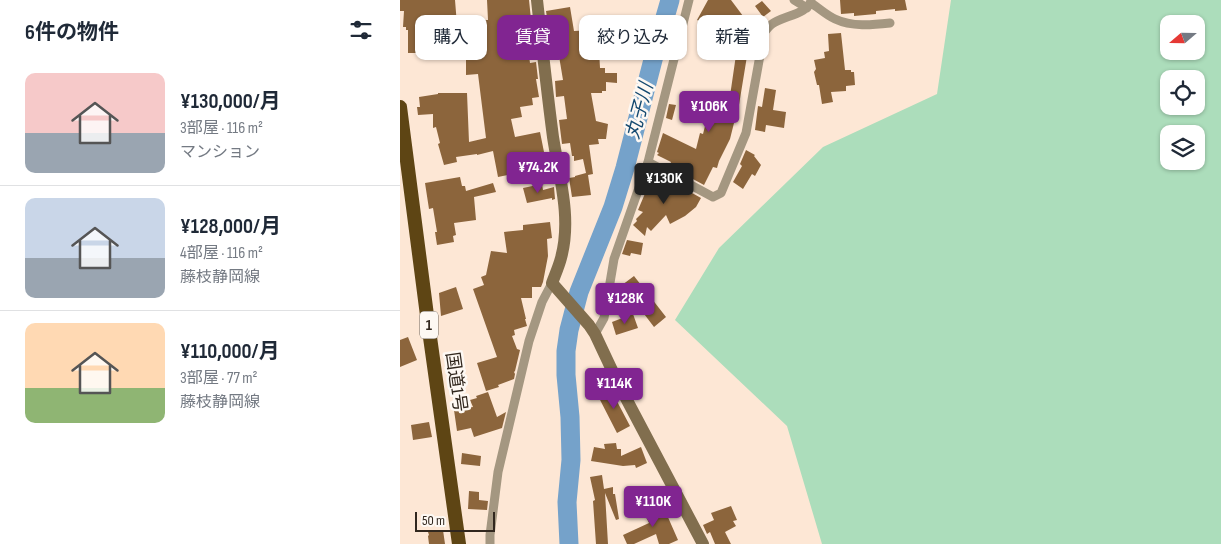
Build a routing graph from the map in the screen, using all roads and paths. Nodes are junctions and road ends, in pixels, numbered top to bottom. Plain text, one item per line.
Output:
1 (537, 0) edge
2 (689, 0) edge
3 (794, 0) edge
4 (810, 4) edge
5 (890, 23) dead end
6 (400, 106) edge
7 (648, 162) junction
8 (552, 283) junction
9 (592, 329) junction
10 (459, 544) edge
11 (490, 544) edge
12 (702, 544) edge

1 - 8 main road
2 - 7 street
3 - 4 street
4 - 5 street
4 - 7 street
6 - 10 highway, 国道1号 / 1
7 - 9 street
8 - 9 main road
8 - 11 street
9 - 12 main road

